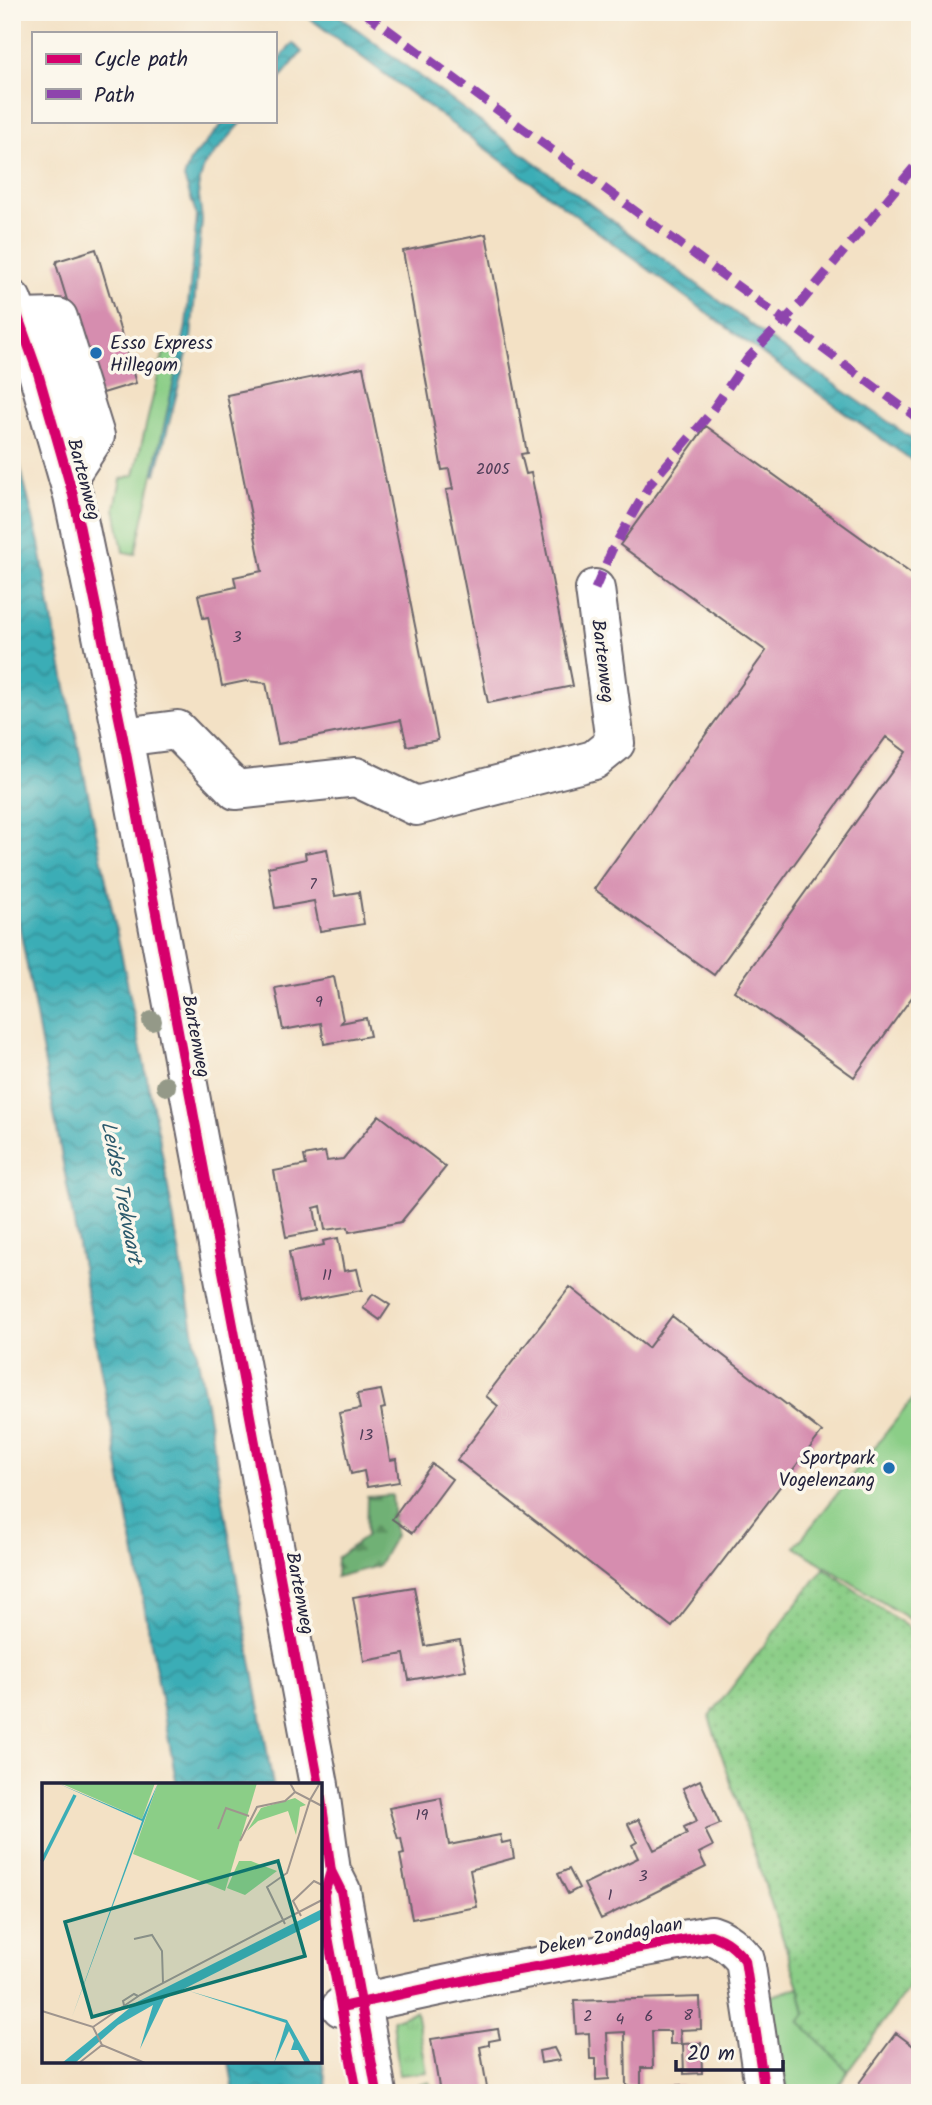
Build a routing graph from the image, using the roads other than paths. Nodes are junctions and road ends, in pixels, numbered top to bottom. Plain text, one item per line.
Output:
1 (16, 310) edge
2 (595, 589) dead end
3 (123, 737) junction
4 (319, 1783) edge
5 (322, 1806) edge
6 (351, 2005) junction
7 (357, 2093) edge
8 (377, 2093) edge
9 (765, 2093) edge

1 - 3 main road, Bartenweg
2 - 3 main road, Bartenweg
3 - 4 main road, Bartenweg
5 - 6 main road
6 - 7 main road
6 - 8 main road
6 - 9 main road, Deken Zondaglaan

